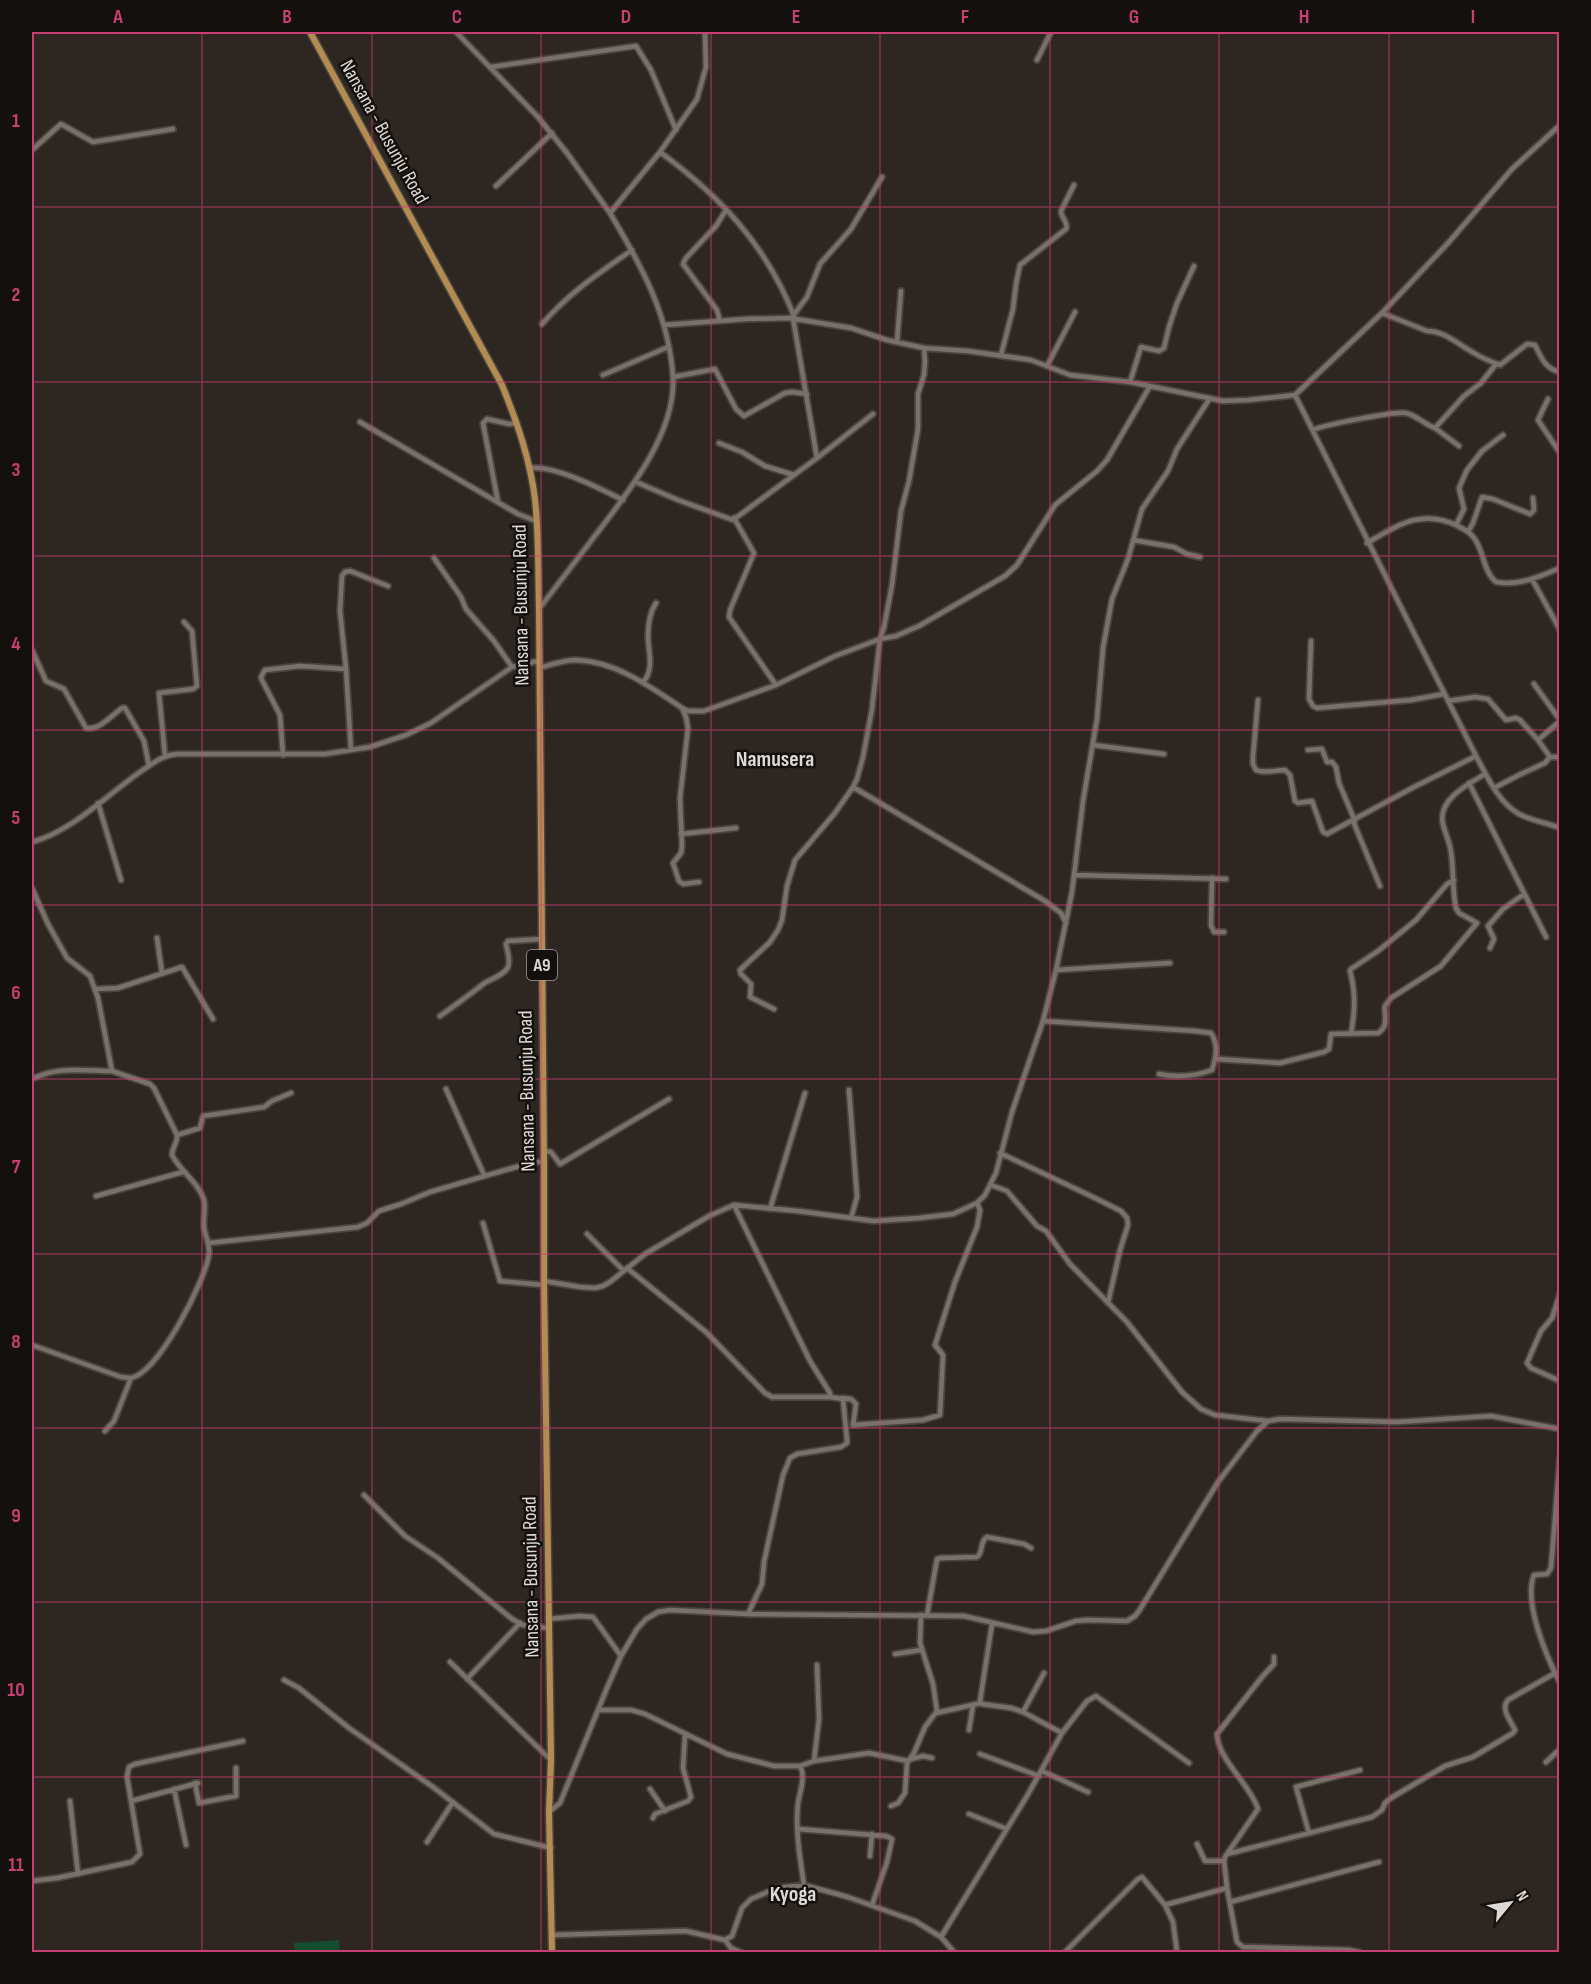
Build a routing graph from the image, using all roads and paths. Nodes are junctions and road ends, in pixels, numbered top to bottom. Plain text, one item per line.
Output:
1 (310, 32) edge
2 (456, 32) edge
3 (705, 32) edge
4 (1051, 32) edge
5 (1037, 60) dead end
6 (491, 67) junction
7 (1560, 125) edge
8 (173, 129) dead end
9 (676, 130) junction
10 (552, 133) junction
11 (32, 150) edge
12 (660, 152) junction
13 (882, 177) dead end
14 (1074, 184) dead end
15 (496, 186) dead end
16 (726, 210) junction
17 (610, 213) junction
18 (632, 250) junction
19 (1194, 266) dead end
20 (901, 291) dead end
21 (1074, 312) dead end
22 (1382, 313) junction
23 (792, 318) junction
24 (718, 321) junction
25 (542, 324) dead end
26 (664, 325) junction
27 (897, 342) junction
28 (668, 347) junction
29 (924, 348) junction
30 (1001, 356) junction
31 (1496, 364) junction
32 (1047, 366) junction
33 (1560, 372) edge
34 (603, 375) dead end
35 (673, 377) junction
36 (1130, 382) junction
37 (1150, 386) junction
38 (807, 394) junction
39 (1295, 395) junction
40 (1210, 398) junction
41 (1548, 399) dead end
42 (873, 414) dead end
43 (360, 422) dead end
44 (517, 423) junction
45 (1435, 428) junction
46 (1313, 430) junction
47 (1503, 435) dead end
48 (719, 443) dead end
49 (1458, 446) dead end
50 (1560, 453) edge
51 (817, 458) junction
52 (530, 468) junction
53 (794, 475) junction
54 (636, 482) junction
55 (1533, 498) dead end
56 (623, 500) junction
57 (498, 502) junction
58 (734, 519) junction
59 (536, 521) junction
60 (1456, 525) junction
61 (1468, 532) junction
62 (1133, 540) junction
63 (1368, 543) junction
64 (1200, 557) dead end
65 (434, 558) dead end
66 (1560, 568) edge
67 (1532, 579) junction
68 (388, 586) dead end
69 (656, 603) dead end
70 (539, 609) junction
71 (184, 622) dead end
72 (1560, 630) edge
73 (880, 639) junction
74 (1311, 641) dead end
75 (32, 650) edge
76 (538, 665) junction
77 (512, 667) junction
78 (346, 669) junction
79 (643, 682) junction
80 (1534, 684) dead end
81 (776, 685) junction
82 (1444, 694) junction
83 (1258, 700) dead end
84 (1448, 701) junction
85 (682, 708) junction
86 (1560, 720) edge
87 (1538, 740) junction
88 (1093, 745) junction
89 (351, 750) junction
90 (1308, 750) dead end
91 (1164, 754) dead end
92 (283, 755) junction
93 (165, 756) junction
94 (1476, 756) junction
95 (1550, 757) junction
96 (1560, 757) edge
97 (149, 766) junction
98 (1485, 774) junction
99 (1469, 783) junction
100 (853, 787) junction
101 (1494, 789) junction
102 (98, 803) junction
103 (1354, 821) junction
104 (736, 828) dead end
105 (1560, 828) edge
106 (681, 834) junction
107 (32, 842) edge
108 (1074, 875) junction
109 (1212, 878) junction
110 (1226, 879) dead end
111 (121, 880) dead end
112 (1454, 880) junction
113 (699, 882) dead end
114 (1380, 885) dead end
115 (32, 888) edge
116 (1524, 894) junction
117 (1066, 922) junction
118 (1477, 923) junction
119 (1488, 926) junction
120 (1224, 932) dead end
121 (1546, 937) dead end
122 (157, 938) dead end
123 (542, 939) junction
124 (1490, 948) dead end
125 (1170, 963) dead end
126 (1056, 970) junction
127 (162, 973) junction
128 (96, 989) junction
129 (774, 1009) dead end
130 (440, 1016) dead end
131 (213, 1019) dead end
132 (1043, 1021) junction
133 (1351, 1034) junction
134 (1216, 1059) junction
135 (112, 1071) junction
136 (1159, 1074) dead end
137 (32, 1079) edge
138 (446, 1089) dead end
139 (849, 1090) dead end
140 (291, 1093) dead end
141 (805, 1093) dead end
142 (669, 1099) dead end
143 (177, 1136) junction
144 (544, 1151) junction
145 (1000, 1153) junction
146 (544, 1162) junction
147 (183, 1172) junction
148 (484, 1175) junction
149 (991, 1185) junction
150 (96, 1196) dead end
151 (977, 1203) junction
152 (734, 1206) junction
153 (770, 1209) junction
154 (851, 1218) junction
155 (483, 1223) dead end
156 (587, 1234) dead end
157 (209, 1244) junction
158 (625, 1269) junction
159 (544, 1283) junction
160 (1560, 1294) edge
161 (1108, 1303) junction
162 (32, 1345) edge
163 (131, 1378) junction
164 (1560, 1381) edge
165 (830, 1397) junction
166 (842, 1398) junction
167 (1268, 1421) junction
168 (1560, 1429) edge
169 (105, 1431) dead end
170 (1560, 1457) edge
171 (363, 1495) dead end
172 (1031, 1548) dead end
173 (748, 1614) junction
174 (924, 1615) junction
175 (548, 1619) junction
176 (520, 1623) junction
177 (992, 1624) junction
178 (548, 1628) junction
179 (921, 1650) junction
180 (895, 1654) dead end
181 (621, 1656) junction
182 (1274, 1657) dead end
183 (450, 1662) dead end
184 (817, 1665) dead end
185 (1044, 1673) dead end
186 (1554, 1673) junction
187 (467, 1679) junction
188 (284, 1680) dead end
189 (1560, 1683) edge
190 (981, 1703) junction
191 (973, 1705) junction
192 (598, 1710) junction
193 (1023, 1712) junction
194 (936, 1713) junction
195 (969, 1731) dead end
196 (1062, 1733) junction
197 (686, 1735) junction
198 (243, 1741) dead end
199 (1560, 1749) edge
200 (980, 1755) dead end
201 (932, 1758) dead end
202 (550, 1760) junction
203 (909, 1760) junction
204 (814, 1761) junction
205 (1546, 1762) dead end
206 (1189, 1763) dead end
207 (800, 1766) junction
208 (236, 1768) dead end
209 (1360, 1770) dead end
210 (1040, 1773) junction
211 (174, 1789) junction
212 (650, 1789) dead end
213 (1088, 1792) dead end
214 (131, 1801) junction
215 (70, 1802) dead end
216 (453, 1802) junction
217 (891, 1806) dead end
218 (665, 1811) junction
219 (549, 1812) junction
220 (969, 1814) dead end
221 (653, 1818) dead end
222 (798, 1828) junction
223 (1006, 1829) junction
224 (1309, 1833) junction
225 (872, 1834) junction
226 (427, 1842) dead end
227 (1197, 1844) dead end
228 (186, 1845) dead end
229 (551, 1848) junction
230 (1227, 1854) junction
231 (870, 1856) dead end
232 (1224, 1861) junction
233 (1379, 1862) dead end
234 (78, 1874) junction
235 (32, 1881) edge
236 (804, 1885) junction
237 (1227, 1888) junction
238 (1230, 1902) junction
239 (872, 1905) junction
240 (1165, 1905) junction
241 (552, 1935) junction
242 (940, 1937) junction
243 (725, 1940) junction
244 (732, 1950) edge
245 (552, 1953) edge
246 (740, 1953) edge
247 (954, 1953) edge
248 (1065, 1953) edge
249 (1177, 1953) edge
250 (1359, 1953) edge

1 - 44 main road, Nansana - Busunju Road / A9
2 - 6 street
3 - 9 street
4 - 5 street
6 - 9 street
6 - 10 street
7 - 22 street
8 - 11 street
9 - 12 street
10 - 15 street
10 - 17 street
12 - 16 street
12 - 17 street
13 - 23 street
14 - 30 street
16 - 23 street
16 - 24 street
17 - 18 street
18 - 25 street
18 - 26 street
19 - 36 street
20 - 27 street
21 - 32 street
22 - 31 street
22 - 39 street
23 - 24 street
23 - 27 street
23 - 38 street
24 - 26 street
26 - 28 street
27 - 29 street
28 - 34 street
28 - 35 street
29 - 30 street
29 - 73 street
30 - 32 street
31 - 33 street
31 - 45 street
32 - 36 street
35 - 38 street
35 - 54 street
36 - 37 street
37 - 40 street
37 - 73 street
38 - 51 street
39 - 40 street
39 - 46 street
40 - 62 street
41 - 50 street
42 - 51 street
43 - 57 street
44 - 52 main road, Nansana - Busunju Road / A9
44 - 57 street
45 - 46 street
45 - 49 street
46 - 63 street
47 - 60 street
48 - 53 street
51 - 53 street
52 - 56 street
52 - 59 main road, Nansana - Busunju Road / A9
53 - 58 street
54 - 56 street
54 - 58 street
55 - 61 street
56 - 70 street
57 - 59 street
58 - 81 street
59 - 70 main road, Nansana - Busunju Road / A9
60 - 61 street
60 - 63 street
61 - 67 street
62 - 64 street
62 - 88 street
63 - 82 street
65 - 77 street
66 - 67 street
67 - 72 street
68 - 78 street
69 - 79 street
70 - 76 main road, Nansana - Busunju Road / A9
71 - 93 street
73 - 81 street
73 - 100 street
74 - 82 street
75 - 97 street
76 - 77 street
76 - 79 street
76 - 123 main road, Nansana - Busunju Road / A9
77 - 89 street
78 - 89 street
78 - 92 street
79 - 85 street
80 - 86 street
81 - 85 street
82 - 84 street
83 - 103 street
84 - 87 street
84 - 94 street
85 - 106 street
86 - 87 street
87 - 95 street
88 - 91 street
88 - 108 street
89 - 92 street
90 - 103 street
92 - 93 street
93 - 97 street
94 - 98 street
94 - 103 street
95 - 96 street
95 - 101 street
97 - 102 street
98 - 99 street
98 - 101 street
99 - 112 street
99 - 116 street
100 - 117 street
100 - 129 street
101 - 105 street
102 - 107 street
102 - 111 street
103 - 114 street
104 - 106 street
106 - 113 street
108 - 109 street
108 - 117 street
109 - 110 street
109 - 120 street
112 - 118 street
112 - 133 street
115 - 128 street
116 - 119 street
116 - 121 street
117 - 126 street
118 - 119 street
118 - 133 street
119 - 124 street
122 - 127 street
123 - 130 street
123 - 144 main road, Nansana - Busunju Road / A9
125 - 126 street
126 - 132 street
127 - 128 street
127 - 131 street
128 - 135 street
132 - 134 street
132 - 145 street
133 - 134 street
134 - 136 street
135 - 137 street
135 - 143 street
138 - 148 street
139 - 154 street
140 - 143 street
141 - 153 street
142 - 144 street
143 - 147 street
144 - 146 main road, Nansana - Busunju Road / A9
145 - 149 street
145 - 161 street
146 - 148 street
146 - 159 main road, Nansana - Busunju Road / A9
147 - 150 street
147 - 157 street
148 - 157 street
149 - 151 street
149 - 161 street
151 - 154 street
151 - 166 street
152 - 153 street
152 - 158 street
152 - 165 street
153 - 154 street
155 - 159 street
156 - 158 street
157 - 163 street
158 - 159 street
158 - 165 street
159 - 175 main road, Nansana - Busunju Road / A9
160 - 164 street
161 - 167 street
162 - 163 street
163 - 169 street
165 - 166 street
166 - 173 street
167 - 168 street
167 - 177 street
170 - 186 street
171 - 176 street
172 - 174 street
173 - 174 street
173 - 181 street
174 - 177 street
174 - 179 street
175 - 178 main road, Nansana - Busunju Road / A9
175 - 181 street
176 - 178 street
176 - 187 street
177 - 190 street
178 - 202 main road, Nansana - Busunju Road / A9
179 - 180 street
179 - 194 street
181 - 192 street
182 - 230 street
183 - 187 street
184 - 204 street
185 - 193 street
186 - 189 street
186 - 224 street
187 - 202 street
188 - 216 street
190 - 191 street
190 - 193 street
191 - 194 street
191 - 195 street
192 - 197 street
192 - 219 street
193 - 196 street
194 - 203 street
196 - 206 street
196 - 210 street
197 - 207 street
197 - 218 street
198 - 214 street
199 - 205 street
200 - 210 street
201 - 203 street
202 - 219 main road, Nansana - Busunju Road / A9
203 - 204 street
203 - 217 street
204 - 207 street
207 - 222 street
208 - 211 street
209 - 224 street
210 - 213 street
210 - 223 street
211 - 214 street
211 - 228 street
212 - 218 street
214 - 234 street
215 - 234 street
216 - 226 street
216 - 229 street
218 - 221 street
219 - 229 main road, Nansana - Busunju Road / A9
220 - 223 street
222 - 225 street
222 - 236 street
223 - 242 street
224 - 230 street
225 - 231 street
225 - 239 street
227 - 232 street
229 - 241 main road, Nansana - Busunju Road / A9
230 - 232 street
232 - 237 street
233 - 238 street
234 - 235 street
236 - 239 street
236 - 243 street
237 - 238 street
237 - 240 street
238 - 250 street
239 - 242 street
240 - 248 street
240 - 249 street
241 - 243 street
241 - 245 main road, Nansana - Busunju Road / A9
242 - 247 street
243 - 244 street
244 - 246 street

